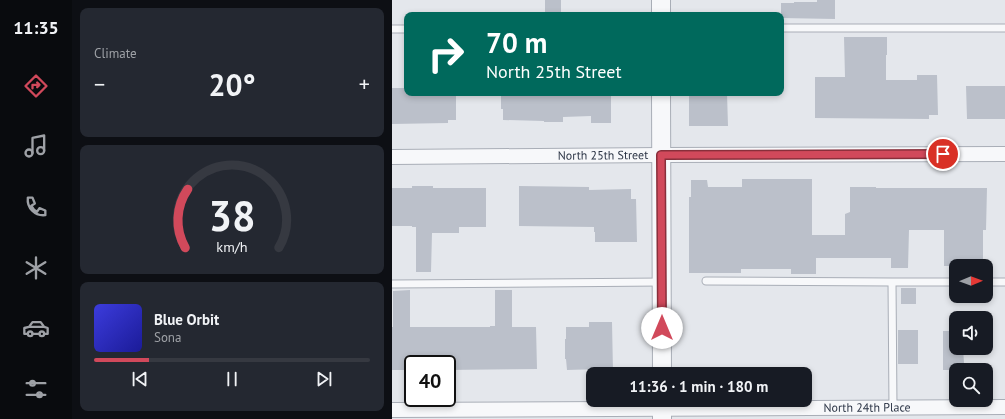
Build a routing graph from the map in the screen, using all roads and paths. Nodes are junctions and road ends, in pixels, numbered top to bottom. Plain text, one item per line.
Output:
1 (661, 0) edge
2 (661, 12) edge
3 (784, 28) edge
4 (1005, 28) edge
5 (392, 29) edge
6 (404, 29) edge
7 (661, 96) edge
8 (1005, 154) edge
9 (661, 155) junction
10 (392, 157) edge
11 (706, 281) dead end
12 (662, 282) junction
13 (892, 282) junction
14 (949, 282) edge
15 (993, 282) edge
16 (1005, 282) edge
17 (392, 284) edge
18 (662, 367) edge
19 (1005, 407) edge
20 (894, 408) junction
21 (662, 409) edge
22 (392, 410) edge

1 - 2 street
3 - 4 lane
5 - 6 lane
7 - 9 street
8 - 9 street, North 25th Street
9 - 10 street, North 25th Street
9 - 12 street
11 - 13 lane
12 - 17 lane
12 - 18 street
13 - 14 lane
13 - 20 lane
15 - 16 lane
19 - 20 street, North 24th Place
20 - 21 street, North 24th Place
21 - 22 street, North 24th Place

